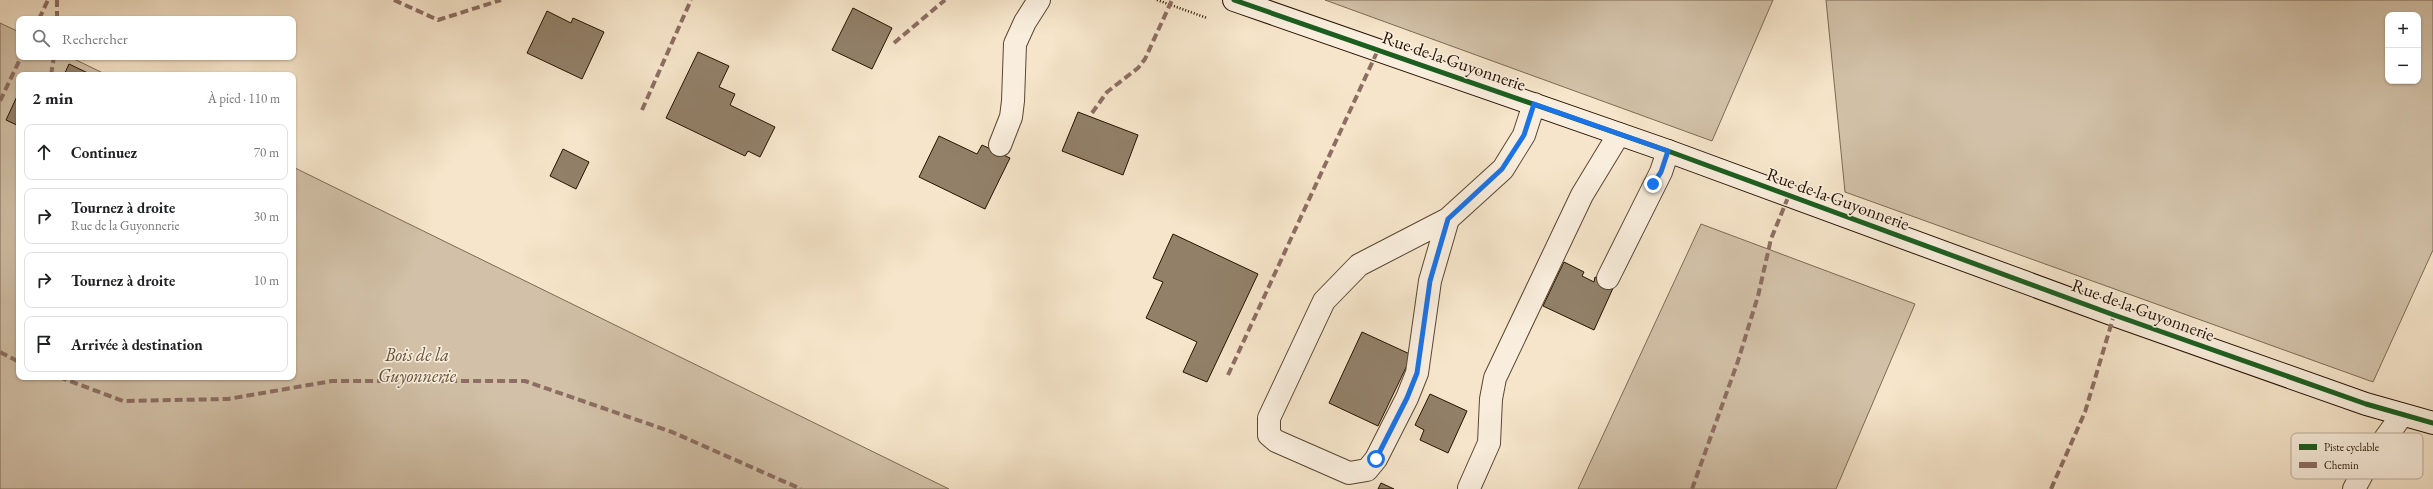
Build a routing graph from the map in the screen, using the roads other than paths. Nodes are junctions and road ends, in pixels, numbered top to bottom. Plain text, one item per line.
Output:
1 (1040, 0) edge
2 (1244, 2) edge
3 (1534, 104) junction
4 (1619, 134) junction
5 (1000, 145) dead end
6 (1668, 151) junction
7 (1448, 219) junction
8 (1608, 278) dead end
9 (2402, 415) junction
10 (2433, 423) edge
11 (2389, 433) edge
12 (2359, 479) edge
13 (1470, 488) dead end
14 (2354, 489) edge

1 - 5 street
2 - 3 street, Rue de la Guyonnerie
3 - 4 street, Rue de la Guyonnerie
3 - 7 street
4 - 6 street, Rue de la Guyonnerie
4 - 13 street
6 - 8 street
6 - 9 street, Rue de la Guyonnerie
7 - 7 street
9 - 10 street, Rue de la Guyonnerie
9 - 11 street
12 - 14 street

